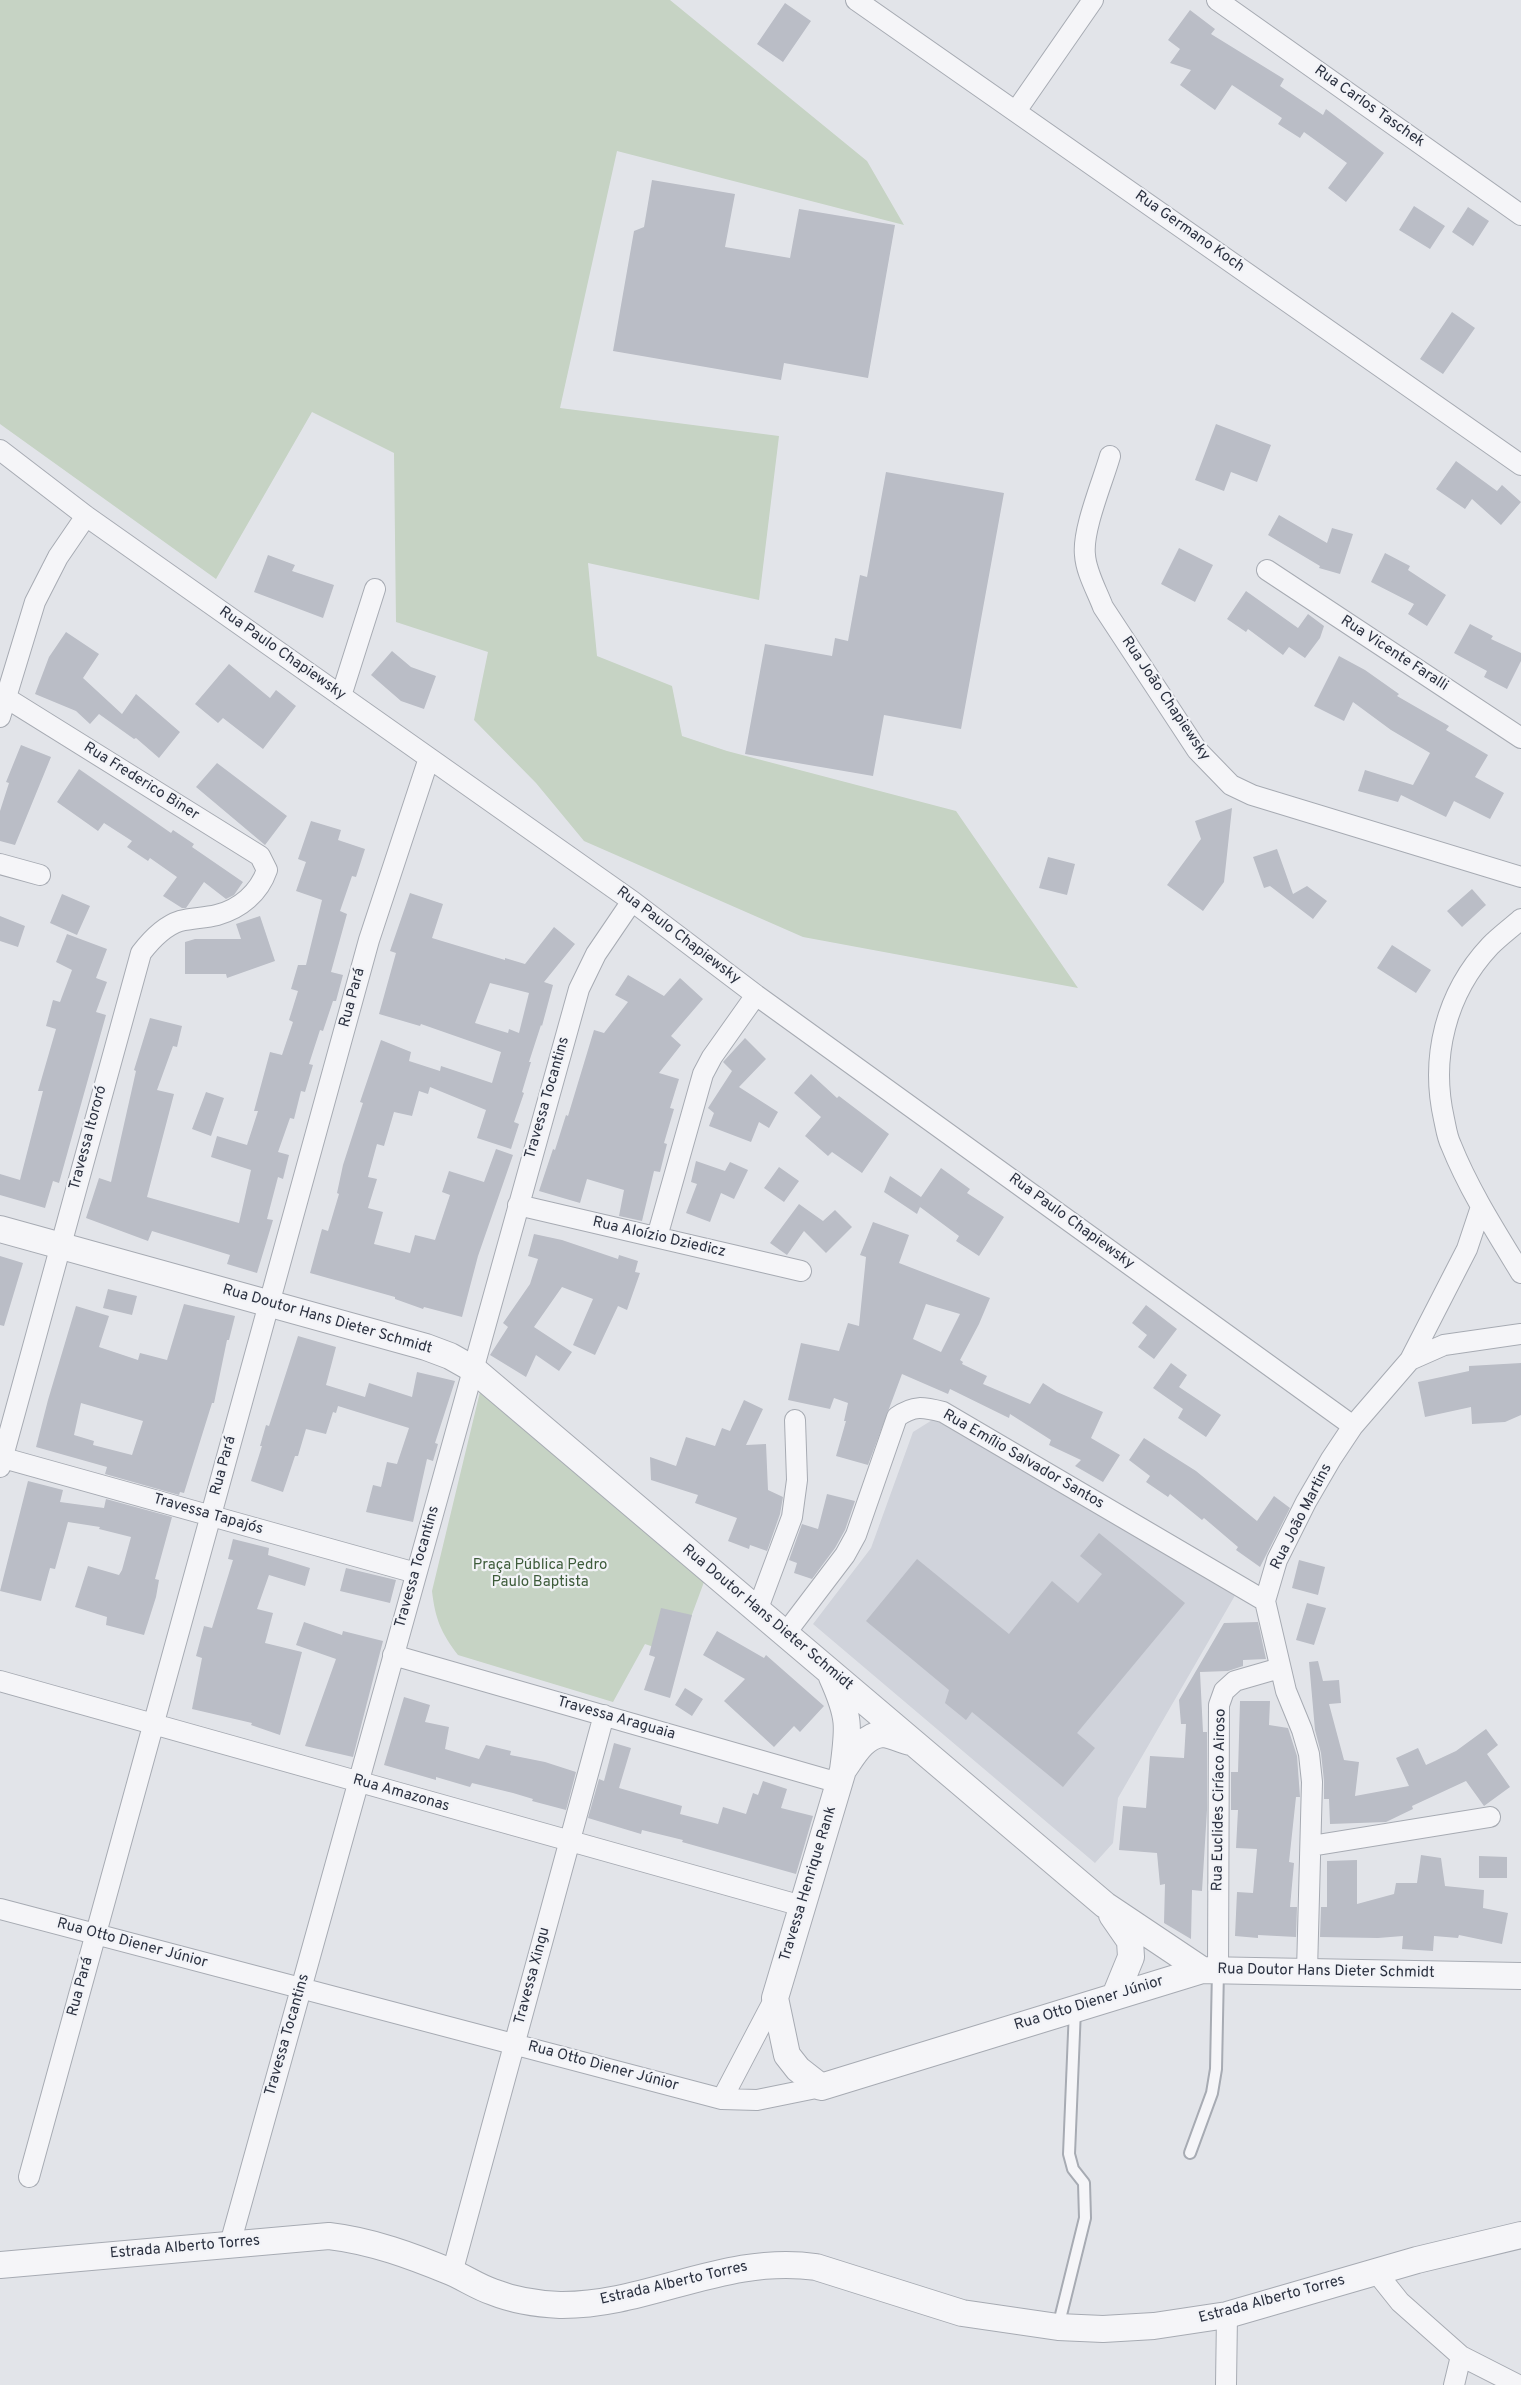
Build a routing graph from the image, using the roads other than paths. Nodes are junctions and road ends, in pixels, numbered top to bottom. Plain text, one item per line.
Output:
1 (856, 0) edge
2 (1093, 0) edge
3 (1217, 0) edge
4 (1016, 111) junction
5 (1521, 215) edge
6 (0, 450) edge
7 (1110, 456) dead end
8 (1521, 465) edge
9 (86, 516) junction
10 (1267, 570) dead end
11 (375, 589) dead end
12 (3, 696) edge
13 (341, 696) junction
14 (0, 717) edge
15 (1521, 738) edge
16 (429, 758) junction
17 (0, 864) edge
18 (40, 875) dead end
19 (1521, 878) edge
20 (264, 879) joint
21 (632, 901) junction
22 (1521, 919) edge
23 (756, 995) junction
24 (518, 1205) junction
25 (1481, 1207) junction
26 (0, 1229) edge
27 (657, 1238) junction
28 (59, 1246) junction
29 (801, 1271) dead end
30 (1521, 1273) edge
31 (269, 1304) junction
32 (1521, 1334) edge
33 (1410, 1360) junction
34 (473, 1369) junction
35 (795, 1420) dead end
36 (1353, 1426) junction
37 (1, 1460) edge
38 (211, 1516) junction
39 (416, 1573) junction
40 (1265, 1600) junction
41 (758, 1611) junction
42 (785, 1634) junction
43 (393, 1655) junction
44 (1280, 1668) junction
45 (830, 1672) junction
46 (0, 1681) edge
47 (604, 1715) junction
48 (154, 1724) junction
49 (913, 1743) junction
50 (841, 1776) junction
51 (358, 1782) junction
52 (1490, 1817) dead end
53 (569, 1841) junction
54 (1311, 1846) junction
55 (1105, 1905) junction
56 (802, 1906) junction
57 (0, 1909) edge
58 (96, 1934) junction
59 (1210, 1970) junction
60 (1307, 1971) junction
61 (1521, 1976) edge
62 (301, 1988) junction
63 (1116, 1996) junction
64 (775, 1998) junction
65 (1075, 2009) junction
66 (514, 2044) junction
67 (820, 2087) junction
68 (722, 2099) junction
69 (1190, 2153) dead end
70 (29, 2178) dead end
71 (1521, 2235) edge
72 (230, 2244) junction
73 (0, 2265) edge
74 (1376, 2272) junction
75 (452, 2273) junction
76 (1227, 2315) junction
77 (1058, 2327) junction
78 (1461, 2356) junction
79 (1226, 2385) edge
80 (1454, 2385) edge
81 (1518, 2385) edge

1 - 4 street, Rua Germano Koch
2 - 4 street
3 - 5 street, Rua Carlos Taschek
4 - 8 street, Rua Germano Koch
6 - 9 street, Rua Paulo Chapiewsky
7 - 19 street, Rua João Chapiewsky
9 - 12 street
9 - 13 street, Rua Paulo Chapiewsky
10 - 15 street, Rua Vicente Faralli
11 - 13 street
12 - 14 street
12 - 20 street, Rua Frederico Biner
13 - 16 street, Rua Paulo Chapiewsky
16 - 21 street, Rua Paulo Chapiewsky
16 - 31 street, Rua Pará
17 - 18 street
20 - 28 street, Travessa Itororó
21 - 23 street, Rua Paulo Chapiewsky
21 - 24 street, Travessa Tocantins
22 - 25 street
23 - 27 street
23 - 36 street, Rua Paulo Chapiewsky
24 - 27 street, Rua Aloízio Dziedicz
24 - 34 street, Travessa Tocantins
25 - 30 street
25 - 33 street, Rua João Martins
26 - 28 street, Rua Doutor Hans Dieter Schmidt
27 - 29 street, Rua Aloízio Dziedicz
28 - 31 street, Rua Doutor Hans Dieter Schmidt
28 - 37 street, Travessa Itororó
31 - 34 street, Rua Doutor Hans Dieter Schmidt
31 - 38 street, Rua Pará
32 - 33 street
33 - 36 street, Rua João Martins
34 - 39 street, Travessa Tocantins
34 - 41 street, Rua Doutor Hans Dieter Schmidt
35 - 41 street
36 - 40 street, Rua João Martins
37 - 38 street, Travessa Tapajós
38 - 39 street, Travessa Tapajós
38 - 48 street, Rua Pará
39 - 43 street, Travessa Tocantins
40 - 42 street, Rua Emílio Salvador Santos
40 - 44 street, Rua João Martins
41 - 42 street, Rua Doutor Hans Dieter Schmidt
42 - 45 street, Rua Doutor Hans Dieter Schmidt
43 - 47 street, Travessa Araguaia
43 - 51 street, Travessa Tocantins
44 - 54 street, Rua João Martins
44 - 59 street, Rua Euclides Ciríaco Airoso
45 - 49 street, Rua Doutor Hans Dieter Schmidt
45 - 50 street, Travessa Henrique Rank
46 - 48 street, Rua Amazonas
47 - 50 street, Travessa Araguaia
47 - 53 street, Travessa Xingu
48 - 51 street, Rua Amazonas
48 - 58 street, Rua Pará
49 - 50 street, Travessa Henrique Rank
49 - 55 street, Rua Doutor Hans Dieter Schmidt
50 - 56 street, Travessa Henrique Rank
51 - 53 street, Rua Amazonas
51 - 62 street, Travessa Tocantins
52 - 54 street
53 - 56 street, Rua Amazonas
53 - 66 street, Travessa Xingu
54 - 60 street, Rua João Martins
55 - 59 street, Rua Doutor Hans Dieter Schmidt
55 - 63 street
56 - 64 street, Travessa Henrique Rank
57 - 58 street, Rua Otto Diener Júnior
58 - 62 street, Rua Otto Diener Júnior
58 - 70 street, Rua Pará
59 - 60 street, Rua Doutor Hans Dieter Schmidt
59 - 63 street, Rua Otto Diener Júnior
59 - 69 lane
60 - 61 street, Rua Doutor Hans Dieter Schmidt
62 - 66 street, Rua Otto Diener Júnior
62 - 72 street, Travessa Tocantins
63 - 65 street, Rua Otto Diener Júnior
64 - 67 street, Travessa Henrique Rank
64 - 68 street, Travessa Henrique Rank
65 - 67 street, Rua Otto Diener Júnior
65 - 77 lane
66 - 68 street, Rua Otto Diener Júnior
66 - 75 street, Travessa Xingu
67 - 68 street, Rua Otto Diener Júnior
71 - 74 street, Estrada Alberto Torres
72 - 73 street, Estrada Alberto Torres
72 - 75 street, Estrada Alberto Torres
74 - 76 street, Estrada Alberto Torres
74 - 78 street
75 - 77 street, Estrada Alberto Torres
76 - 77 street, Estrada Alberto Torres
76 - 79 street
78 - 80 street
78 - 81 street

